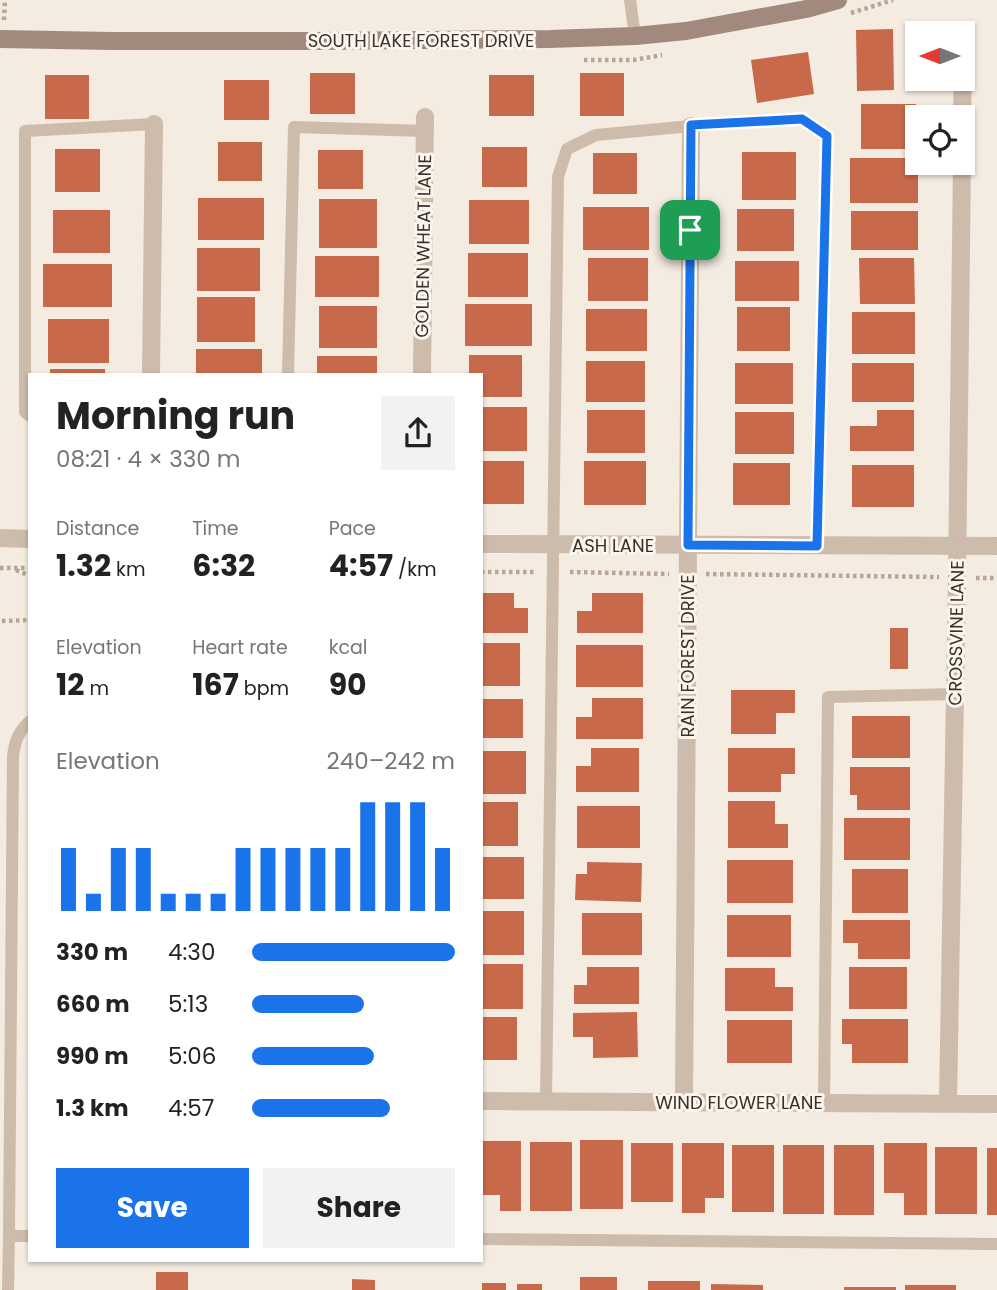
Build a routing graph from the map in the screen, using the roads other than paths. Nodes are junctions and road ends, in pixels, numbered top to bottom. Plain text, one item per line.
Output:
1 (630, 0) edge
2 (838, 0) edge
3 (635, 37) junction
4 (0, 39) edge
5 (154, 124) joint
6 (425, 124) joint
7 (691, 125) junction
8 (962, 175) edge
9 (152, 373) edge
10 (288, 373) edge
11 (422, 373) edge
12 (28, 414) edge
13 (0, 538) edge
14 (28, 539) edge
15 (483, 544) edge
16 (554, 545) junction
17 (688, 545) junction
18 (817, 546) junction
19 (958, 546) junction
20 (997, 546) edge
21 (955, 694) junction
22 (28, 723) edge
23 (483, 1101) edge
24 (547, 1102) junction
25 (684, 1102) junction
26 (824, 1103) junction
27 (948, 1103) junction
28 (997, 1104) edge
29 (9, 1236) junction
30 (28, 1236) edge
31 (483, 1239) edge
32 (997, 1244) edge
33 (8, 1290) edge

1 - 3 lane
2 - 3 main road, SOUTH LAKE FOREST DRIVE
3 - 4 main road, SOUTH LAKE FOREST DRIVE
5 - 9 street
5 - 12 lane
6 - 10 lane
6 - 11 street, GOLDEN WHEAT LANE
7 - 16 lane
7 - 17 street, RAIN FOREST DRIVE
7 - 18 lane
8 - 19 street, CROSSVINE LANE
13 - 14 street
15 - 16 street, ASH LANE
16 - 17 street, ASH LANE
16 - 24 lane
17 - 18 street, ASH LANE
17 - 25 street, RAIN FOREST DRIVE
18 - 19 street, ASH LANE
19 - 20 street, ASH LANE
19 - 21 street, CROSSVINE LANE
21 - 26 lane
21 - 27 street, CROSSVINE LANE
22 - 29 lane
23 - 24 street, WIND FLOWER LANE
24 - 25 street, WIND FLOWER LANE
25 - 26 street, WIND FLOWER LANE
26 - 27 street, WIND FLOWER LANE
27 - 28 street, WIND FLOWER LANE
29 - 30 lane
29 - 33 lane
31 - 32 lane

